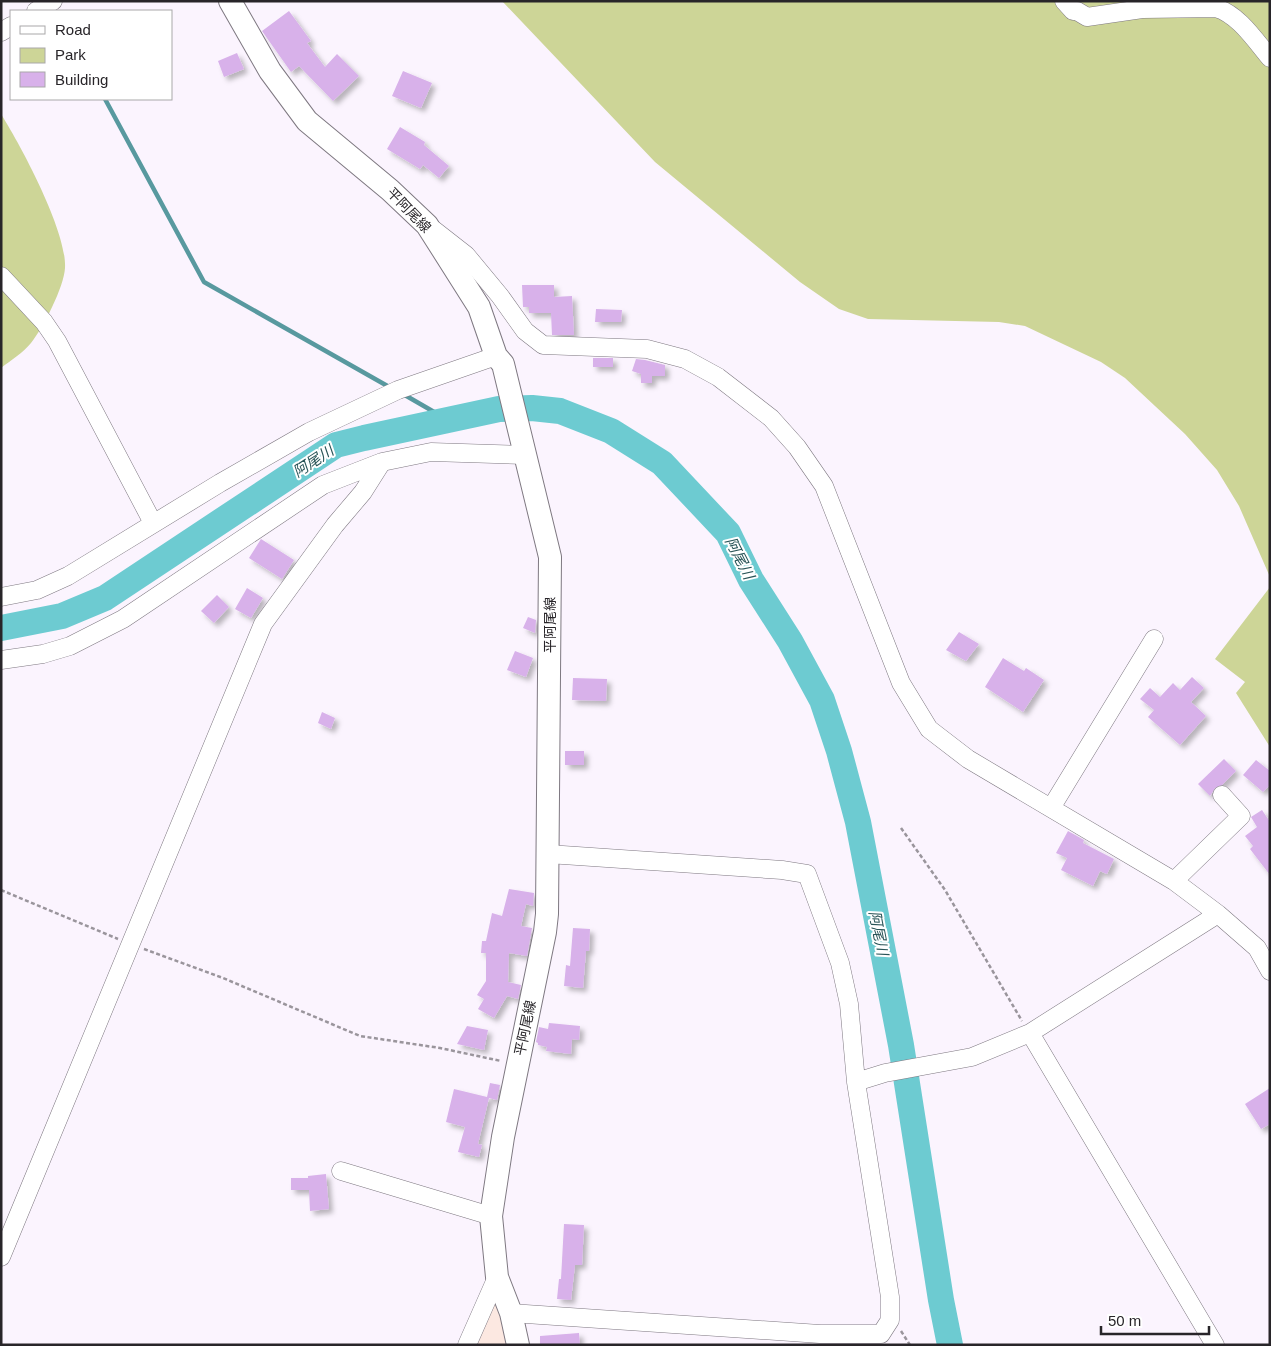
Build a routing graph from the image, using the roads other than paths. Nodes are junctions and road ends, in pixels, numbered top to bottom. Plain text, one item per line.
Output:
1 (53, 1) edge
2 (230, 1) edge
3 (1064, 1) edge
4 (38, 10) edge
5 (1270, 58) edge
6 (427, 225) junction
7 (1, 276) edge
8 (500, 360) junction
9 (524, 450) junction
10 (382, 462) junction
11 (153, 523) junction
12 (1, 597) edge
13 (1154, 639) dead end
14 (1, 660) edge
15 (1222, 795) dead end
16 (1051, 808) junction
17 (548, 854) junction
18 (1174, 881) junction
19 (1218, 914) junction
20 (1270, 972) edge
21 (1030, 1033) junction
22 (856, 1082) junction
23 (341, 1171) dead end
24 (491, 1216) junction
25 (1, 1256) edge
26 (496, 1278) junction
27 (511, 1313) junction
28 (467, 1345) edge
29 (518, 1345) edge
30 (1215, 1345) edge

1 - 4 street
2 - 6 main road, 平阿尾線
3 - 5 street
6 - 8 main road, 平阿尾線
6 - 16 street
7 - 11 street
8 - 9 main road, 平阿尾線
8 - 11 street
9 - 10 street
9 - 17 main road, 平阿尾線
10 - 14 street
10 - 25 street
11 - 12 street
13 - 16 street
15 - 18 street
16 - 18 street
17 - 22 street
17 - 24 main road, 平阿尾線
18 - 19 street
19 - 20 street
19 - 21 street
21 - 22 street
21 - 30 street
22 - 27 street
23 - 24 street
24 - 26 main road, 平阿尾線
26 - 27 main road, 平阿尾線
26 - 28 street
27 - 29 main road, 平阿尾線

